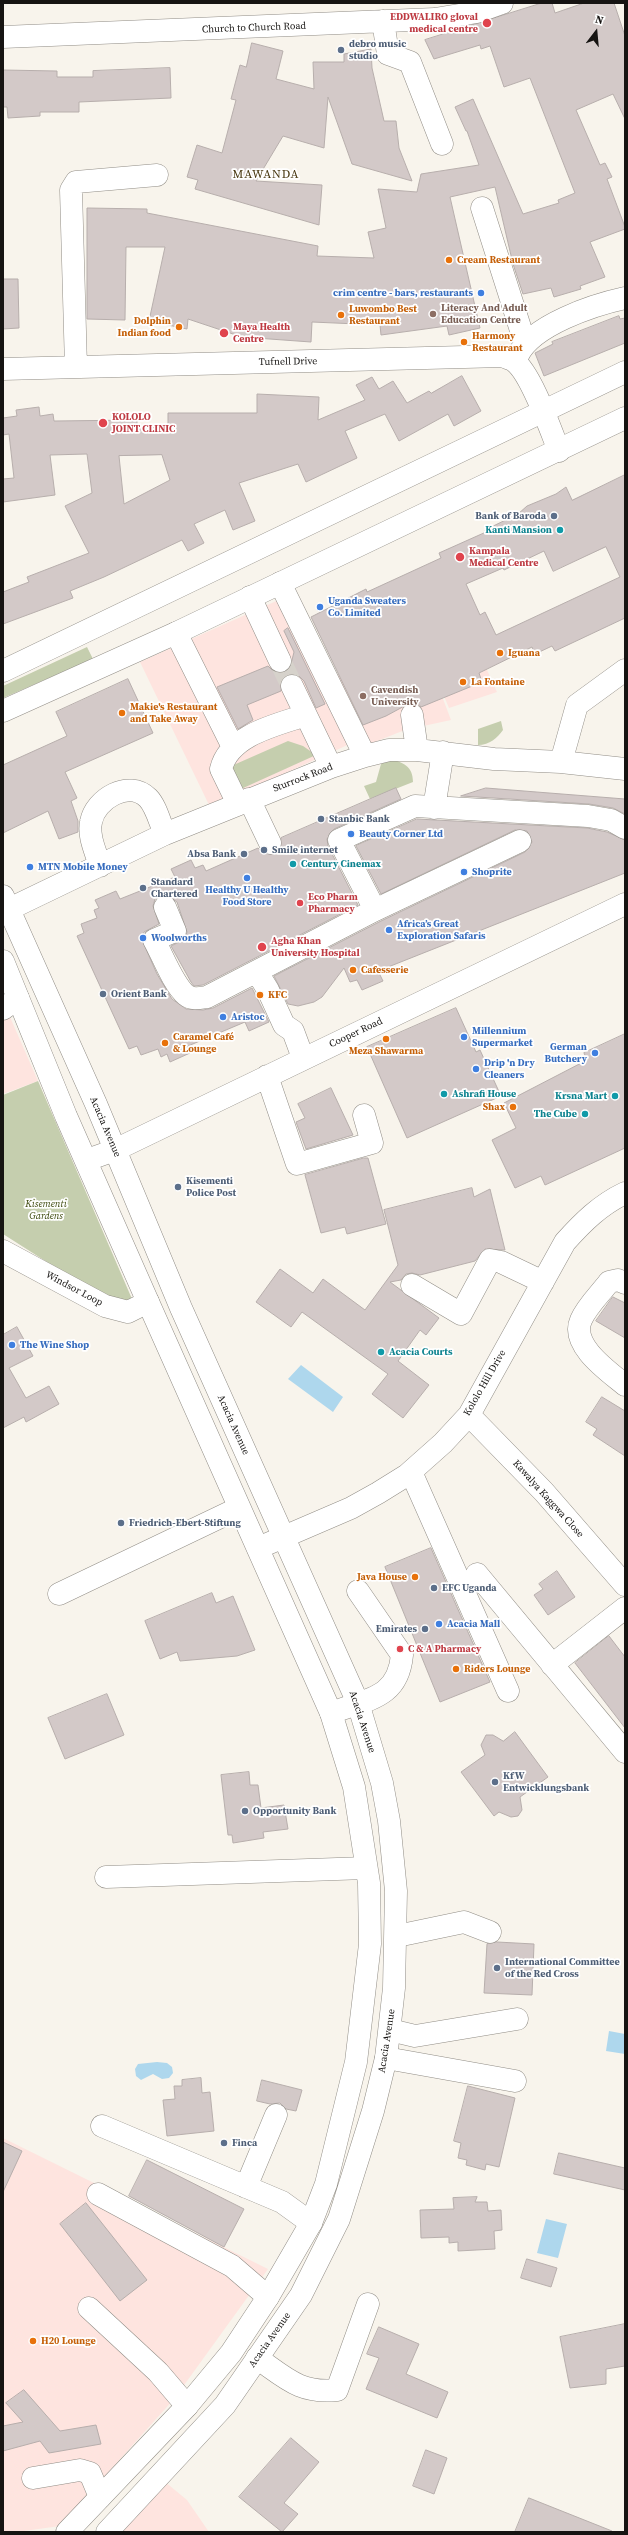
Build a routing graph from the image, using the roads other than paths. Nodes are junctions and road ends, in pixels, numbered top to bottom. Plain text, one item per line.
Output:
1 (502, 3) edge
2 (389, 15) edge
3 (3, 37) edge
4 (442, 144) dead end
5 (158, 175) dead end
6 (482, 208) dead end
7 (625, 298) edge
8 (520, 352) junction
9 (76, 367) junction
10 (3, 369) edge
11 (625, 372) edge
12 (544, 412) junction
13 (625, 418) edge
14 (559, 451) junction
15 (280, 583) junction
16 (250, 597) junction
17 (176, 633) junction
18 (280, 661) tunnel mouth
19 (625, 670) edge
20 (3, 671) edge
21 (292, 686) tunnel mouth
22 (3, 711) edge
23 (306, 715) junction
24 (412, 715) dead end
25 (233, 746) junction
26 (417, 750) junction
27 (442, 752) junction
28 (365, 756) junction
29 (561, 762) junction
30 (331, 767) junction
31 (625, 770) edge
32 (244, 802) junction
33 (434, 808) junction
34 (625, 828) edge
35 (165, 834) junction
36 (520, 841) dead end
37 (270, 843) dead end
38 (100, 866) junction
39 (625, 904) edge
40 (5, 906) edge
41 (165, 906) dead end
42 (375, 910) junction
43 (3, 961) edge
44 (257, 972) junction
45 (10, 1004) edge
46 (303, 1058) junction
47 (267, 1076) junction
48 (364, 1115) dead end
49 (115, 1150) junction
50 (87, 1160) junction
51 (625, 1193) edge
52 (5, 1257) edge
53 (543, 1282) junction
54 (625, 1282) edge
55 (412, 1285) dead end
56 (148, 1302) junction
57 (625, 1385) edge
58 (469, 1415) junction
59 (411, 1472) junction
60 (239, 1508) junction
61 (283, 1536) junction
62 (258, 1548) junction
63 (477, 1574) dead end
64 (625, 1585) edge
65 (358, 1592) dead end
66 (59, 1594) dead end
67 (625, 1608) edge
68 (552, 1665) junction
69 (508, 1691) dead end
70 (358, 1703) junction
71 (331, 1713) junction
72 (625, 1752) edge
73 (366, 1868) junction
74 (106, 1877) dead end
75 (490, 1932) dead end
76 (397, 1936) junction
77 (517, 2019) dead end
78 (390, 2030) junction
79 (386, 2058) junction
80 (515, 2081) dead end
81 (276, 2115) dead end
82 (102, 2126) dead end
83 (246, 2187) junction
84 (98, 2194) dead end
85 (311, 2223) junction
86 (268, 2297) junction
87 (368, 2304) dead end
88 (89, 2308) dead end
89 (257, 2358) junction
90 (187, 2406) junction
91 (33, 2478) dead end
92 (100, 2497) junction
93 (67, 2532) edge
94 (107, 2532) edge

1 - 2 main road, Church to Church Road
2 - 3 main road, Church to Church Road
2 - 4 main road
5 - 9 main road
6 - 8 main road
7 - 8 main road
8 - 9 main road, Tufnell Drive
8 - 12 main road
9 - 10 main road, Tufnell Drive
11 - 12 main road
12 - 14 main road
12 - 20 main road
13 - 14 main road
14 - 15 main road
15 - 16 main road
15 - 28 main road
16 - 17 main road
16 - 18 main road
17 - 22 main road
17 - 25 main road
19 - 29 main road
21 - 23 main road
23 - 25 main road
23 - 30 main road
24 - 26 main road
25 - 32 main road
26 - 27 main road, Sturrock Road
26 - 28 main road, Sturrock Road
27 - 29 main road, Sturrock Road
27 - 33 main road
28 - 30 main road, Sturrock Road
29 - 31 main road, Sturrock Road
30 - 32 main road, Sturrock Road
32 - 35 main road, Sturrock Road
32 - 37 main road
33 - 34 main road
33 - 42 main road
35 - 38 main road, Sturrock Road
35 - 38 main road
36 - 42 main road
38 - 40 main road, Sturrock Road
39 - 46 main road, Cooper Road
40 - 49 main road, Acacia Avenue
41 - 44 main road
42 - 44 main road
43 - 45 main road
44 - 46 main road
45 - 50 main road
46 - 47 main road, Cooper Road
47 - 48 main road
47 - 49 main road, Cooper Road
49 - 50 main road, Cooper Road
49 - 61 main road, Acacia Avenue
50 - 56 main road
51 - 53 main road, Kololo Hill Drive
52 - 56 main road, Windsor Loop
53 - 55 main road
53 - 58 main road, Kololo Hill Drive
54 - 57 main road
56 - 60 main road
58 - 59 main road, Kololo Hill Drive
58 - 64 main road, Kawalya Kaggwa Close
59 - 61 main road, Kololo Hill Drive
59 - 69 main road
60 - 62 main road
60 - 66 main road
61 - 62 main road, Kololo Hill Drive
61 - 70 main road, Acacia Avenue
62 - 71 main road
63 - 68 main road
65 - 70 main road
67 - 68 main road
68 - 72 main road
70 - 71 main road
70 - 76 main road, Acacia Avenue
71 - 73 main road
73 - 74 main road
73 - 85 main road
75 - 76 main road
76 - 78 main road, Acacia Avenue
77 - 78 main road
78 - 79 main road, Acacia Avenue
79 - 80 main road
79 - 89 main road, Acacia Avenue
81 - 83 main road
82 - 83 main road
83 - 85 main road
84 - 86 main road
85 - 86 main road
86 - 90 main road
87 - 89 main road
88 - 90 main road
89 - 94 main road, Acacia Avenue
90 - 92 main road
91 - 92 main road
92 - 93 main road

